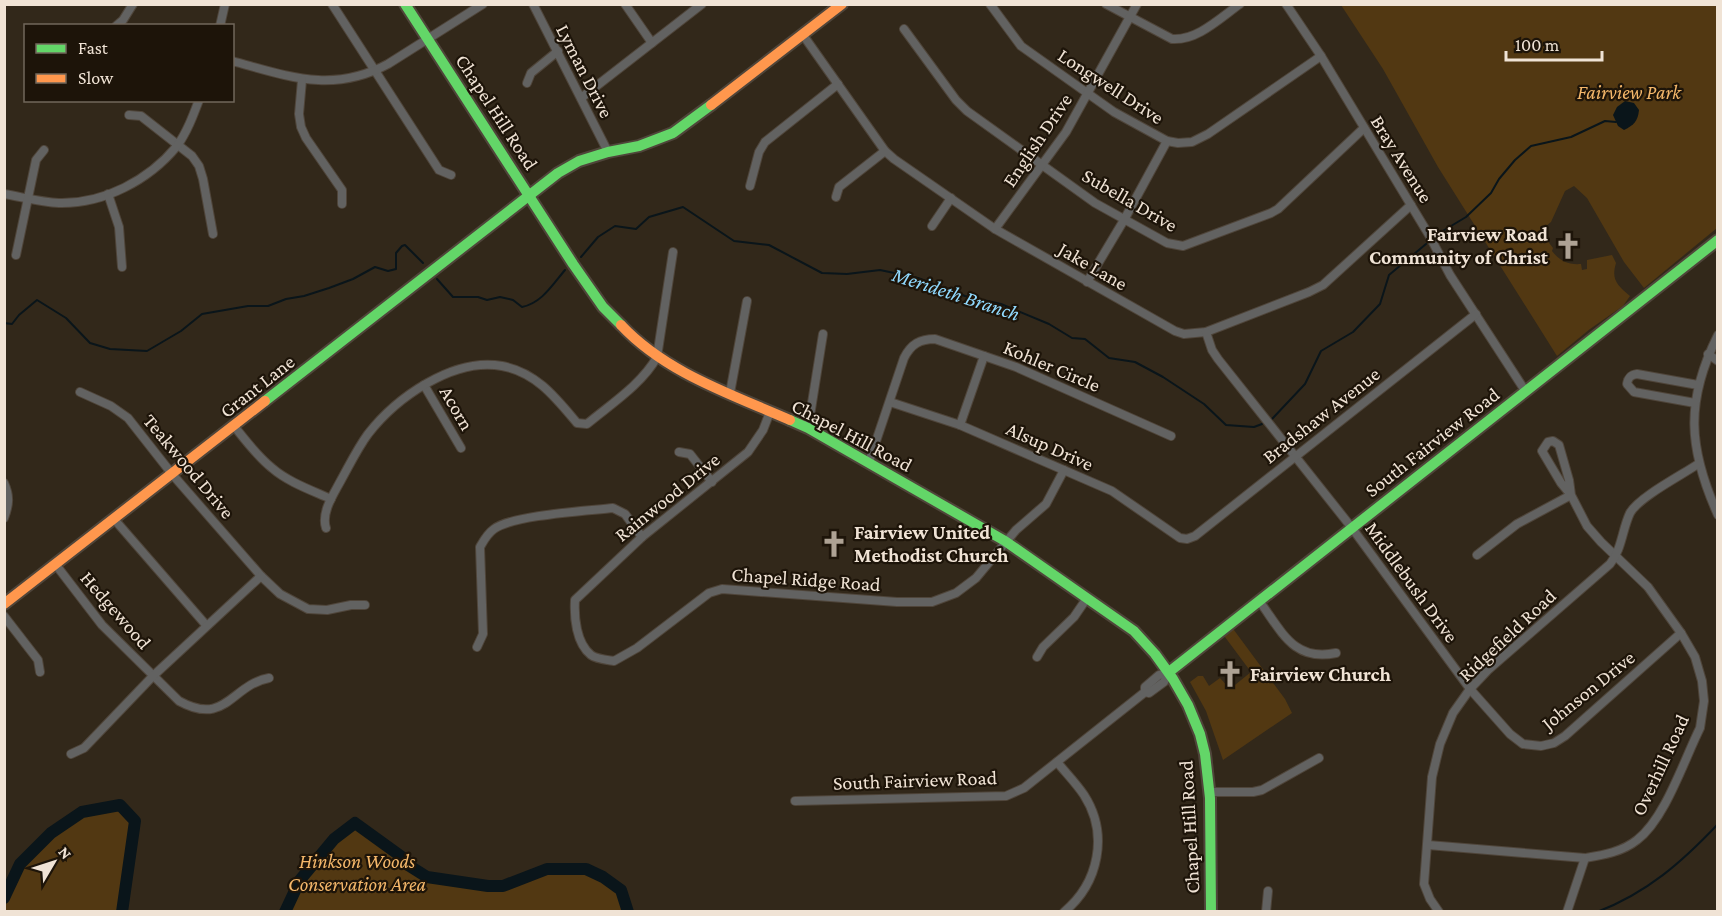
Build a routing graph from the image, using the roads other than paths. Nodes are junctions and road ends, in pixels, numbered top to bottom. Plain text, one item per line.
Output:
1 (133, 4) edge
2 (225, 4) edge
3 (332, 4) edge
4 (405, 4) edge
5 (483, 4) edge
6 (533, 4) edge
7 (625, 4) edge
8 (702, 4) edge
9 (990, 4) edge
10 (1106, 4) edge
11 (1137, 4) edge
12 (1240, 4) edge
13 (1286, 4) edge
14 (840, 5) edge
15 (471, 7) edge
16 (1130, 18) junction
17 (118, 24) edge
18 (220, 24) edge
19 (904, 29) dead end
20 (803, 35) junction
21 (427, 39) junction
22 (652, 43) junction
23 (558, 51) junction
24 (1321, 56) junction
25 (234, 62) edge
26 (375, 70) junction
27 (302, 80) junction
28 (527, 83) dead end
29 (838, 84) junction
30 (1088, 94) junction
31 (581, 98) junction
32 (198, 102) edge
33 (129, 115) dead end
34 (1364, 128) junction
35 (1167, 141) junction
36 (178, 144) junction
37 (44, 150) dead end
38 (885, 151) junction
39 (608, 152) junction
40 (1042, 165) junction
41 (451, 175) dead end
42 (750, 186) dead end
43 (4, 194) edge
44 (108, 194) junction
45 (531, 196) junction
46 (836, 197) dead end
47 (27, 198) junction
48 (951, 198) junction
49 (342, 204) dead end
50 (1411, 205) junction
51 (1124, 220) junction
52 (932, 226) dead end
53 (996, 229) junction
54 (213, 234) dead end
55 (1718, 240) edge
56 (673, 252) dead end
57 (16, 255) dead end
58 (123, 267) dead end
59 (1087, 282) junction
60 (747, 301) dead end
61 (1476, 314) junction
62 (1206, 332) junction
63 (823, 334) dead end
64 (1718, 335) edge
65 (1708, 354) junction
66 (984, 356) junction
67 (657, 357) junction
68 (1718, 361) edge
69 (424, 385) junction
70 (1698, 385) junction
71 (80, 392) dead end
72 (1526, 392) junction
73 (730, 393) junction
74 (890, 402) junction
75 (1695, 403) junction
76 (770, 412) junction
77 (960, 425) junction
78 (234, 426) junction
79 (808, 428) junction
80 (1171, 436) dead end
81 (461, 448) dead end
82 (679, 452) dead end
83 (1295, 457) junction
84 (868, 462) junction
85 (1698, 464) junction
86 (1064, 470) junction
87 (172, 474) junction
88 (712, 482) junction
89 (4, 483) edge
90 (1571, 495) junction
91 (331, 499) junction
92 (1718, 514) edge
93 (4, 518) edge
94 (114, 519) junction
95 (326, 528) dead end
96 (1352, 528) junction
97 (642, 537) junction
98 (1187, 539) joint
99 (1005, 542) junction
100 (1478, 555) dead end
101 (1617, 556) junction
102 (56, 565) junction
103 (261, 576) junction
104 (1087, 598) junction
105 (575, 600) joint
106 (1260, 602) junction
107 (4, 604) edge
108 (365, 605) dead end
109 (4, 616) edge
110 (206, 625) junction
111 (1681, 633) junction
112 (477, 647) dead end
113 (1336, 653) dead end
114 (1037, 657) dead end
115 (40, 672) dead end
116 (1169, 672) junction
117 (153, 676) junction
118 (269, 678) dead end
119 (1470, 688) junction
120 (1510, 734) joint
121 (72, 754) dead end
122 (1319, 758) dead end
123 (1057, 762) junction
124 (1209, 792) junction
125 (795, 801) dead end
126 (1428, 845) junction
127 (1585, 858) junction
128 (1268, 891) dead end
129 (1064, 912) edge
130 (1211, 912) edge
131 (1266, 912) edge
132 (1439, 912) edge
133 (1567, 912) edge

1 - 17 street
2 - 18 street
3 - 26 street
4 - 21 street, Chapel Hill Road
5 - 15 street
6 - 23 street, Lyman Drive
7 - 22 street
8 - 22 street
9 - 30 street, Longwell Drive
10 - 16 street
11 - 16 street, English Drive
12 - 16 street
13 - 24 street, Bray Avenue
14 - 20 street, Grant Lane
15 - 21 street
16 - 30 street, English Drive
19 - 40 street, Subella Drive
20 - 29 street, Jake Lane
20 - 39 street, Grant Lane
21 - 26 street
21 - 45 street, Chapel Hill Road
22 - 31 street
23 - 28 street
23 - 31 street, Lyman Drive
24 - 34 street, Bray Avenue
24 - 35 street, Longwell Drive
25 - 27 street
26 - 27 street
26 - 41 street
27 - 49 street
29 - 38 street, Jake Lane
29 - 42 street
30 - 35 street, Longwell Drive
30 - 40 street, English Drive
31 - 39 street, Lyman Drive
32 - 36 street
33 - 36 street
34 - 50 street, Bray Avenue
34 - 51 street, Subella Drive
35 - 51 street
36 - 44 street
36 - 54 street
37 - 47 street
38 - 46 street
38 - 48 street, Jake Lane
39 - 45 street, Grant Lane
40 - 51 street, Subella Drive
40 - 53 street, English Drive
43 - 47 street
44 - 47 street
44 - 58 street
45 - 67 street, Chapel Hill Road
45 - 78 street, Grant Lane
47 - 57 street
48 - 52 street
48 - 53 street, Jake Lane
50 - 61 street, Bray Avenue
50 - 62 street, Jake Lane
51 - 59 street
53 - 59 street, Jake Lane
55 - 72 street, South Fairview Road
56 - 67 street
59 - 62 street, Jake Lane
60 - 73 street
61 - 72 street, Bray Avenue
61 - 83 street, Bradshaw Avenue
62 - 83 street, Middlebush Drive
63 - 79 street
64 - 65 street
65 - 68 street
65 - 70 street
66 - 74 street, Kohler Circle
66 - 77 street
66 - 80 street, Kohler Circle
67 - 69 street
67 - 73 street, Chapel Hill Road
69 - 81 street, Acorn
69 - 91 street
70 - 75 street
70 - 75 street
71 - 87 street, Teakwood Drive
72 - 96 street, South Fairview Road
73 - 76 street, Chapel Hill Road
74 - 77 street, Alsup Drive
74 - 84 street
75 - 85 street
76 - 79 street, Chapel Hill Road
76 - 88 street, Rainwood Drive
77 - 86 street, Alsup Drive
78 - 87 street, Grant Lane
78 - 91 street
79 - 84 street, Chapel Hill Road
82 - 88 street
83 - 96 street, Middlebush Drive
83 - 98 street, Bradshaw Avenue
84 - 99 street, Chapel Hill Road
85 - 92 street
85 - 101 street, Ridgefield Road
86 - 98 street, Alsup Drive
86 - 99 street
87 - 94 street, Grant Lane
87 - 103 street, Teakwood Drive
88 - 97 street, Rainwood Drive
89 - 93 street
90 - 90 street, Overhill Road
90 - 100 street
90 - 101 street, Overhill Road
91 - 95 street
94 - 102 street, Grant Lane
94 - 110 street
96 - 106 street, South Fairview Road
96 - 119 street, Middlebush Drive
97 - 105 street, Rainwood Drive
97 - 112 street
99 - 104 street, Chapel Hill Road
99 - 105 street, Chapel Ridge Road
101 - 111 street, Overhill Road
101 - 119 street, Ridgefield Road
102 - 107 street, Grant Lane
102 - 117 street, Hedgewood
103 - 108 street, Teakwood Drive
103 - 110 street
104 - 114 street
104 - 116 street, Chapel Hill Road
106 - 113 street
106 - 116 street, South Fairview Road
109 - 115 street
110 - 117 street
111 - 120 street, Johnson Drive
111 - 127 street, Overhill Road
116 - 123 street, South Fairview Road
116 - 124 street, Chapel Hill Road
117 - 118 street, Hedgewood
117 - 121 street
119 - 120 street, Middlebush Drive
119 - 126 street, Ridgefield Road
122 - 124 street
123 - 125 street, South Fairview Road
123 - 129 street
124 - 130 street, Chapel Hill Road
126 - 127 street, Overhill Road
126 - 132 street, Ridgefield Road
127 - 133 street
128 - 131 street

